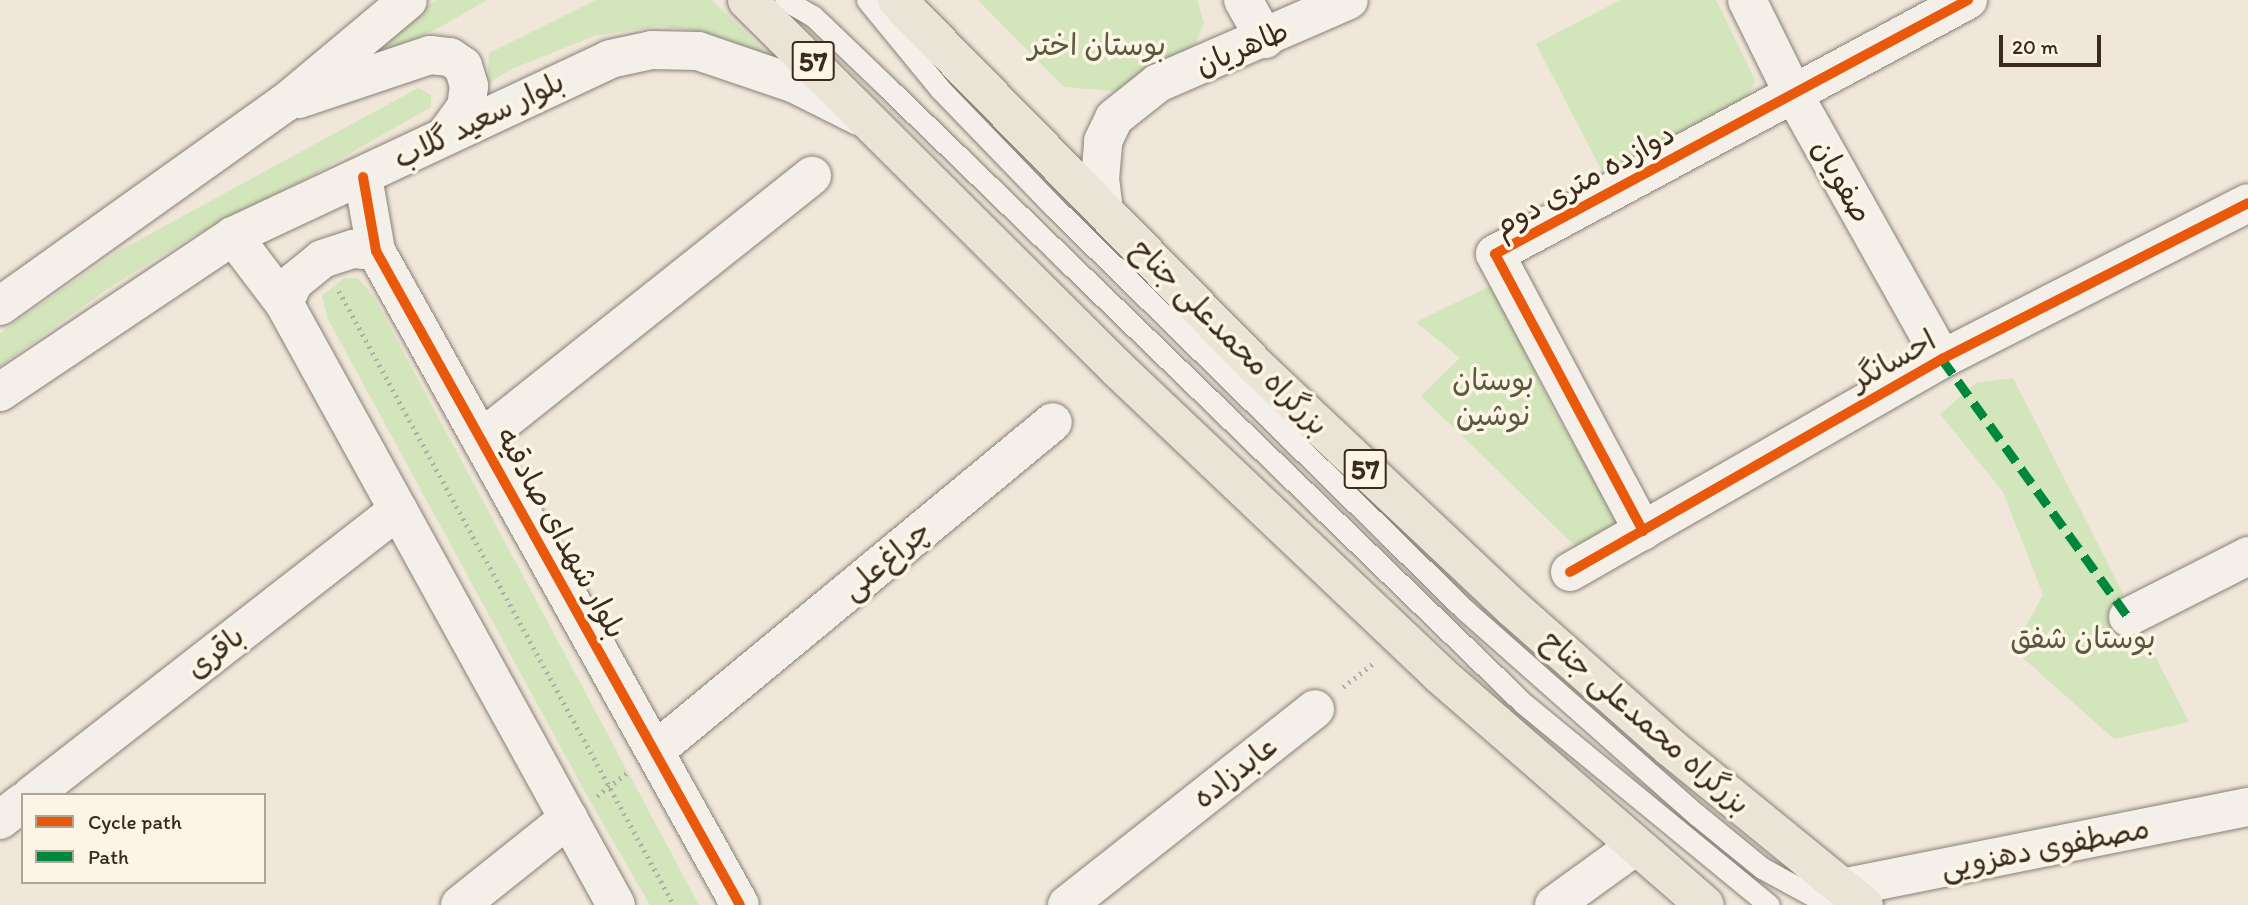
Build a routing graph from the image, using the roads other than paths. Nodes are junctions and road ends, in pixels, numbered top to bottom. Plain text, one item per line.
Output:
1 (408, 0) edge
2 (747, 0) edge
3 (785, 0) edge
4 (867, 0) edge
5 (897, 0) edge
6 (1243, 0) edge
7 (1349, 0) edge
8 (1747, 0) edge
9 (1968, 0) edge
10 (1265, 39) junction
11 (1793, 93) junction
12 (285, 103) junction
13 (876, 125) junction
14 (446, 135) junction
15 (812, 176) dead end
16 (363, 177) junction
17 (2248, 203) edge
18 (1104, 211) junction
19 (233, 236) junction
20 (376, 251) junction
21 (284, 303) junction
22 (0, 306) edge
23 (1942, 359) junction
24 (0, 391) edge
25 (1053, 422) dead end
26 (481, 439) junction
27 (398, 510) junction
28 (1643, 531) junction
29 (2248, 556) edge
30 (1570, 572) dead end
31 (2129, 617) dead end
32 (1315, 709) road end
33 (655, 751) junction
34 (35, 793) edge
35 (21, 804) edge
36 (2248, 807) edge
37 (569, 818) junction
38 (0, 820) edge
39 (1634, 847) junction
40 (1845, 899) edge
41 (460, 905) edge
42 (617, 905) edge
43 (740, 905) edge
44 (1068, 905) edge
45 (1554, 905) edge
46 (1705, 905) edge
47 (1769, 905) edge

1 - 12 street
2 - 13 highway, 57
3 - 47 lane
4 - 40 lane
5 - 18 highway, بزرگراه محمدعلی جناح / 57
6 - 10 street
7 - 10 street, طاهریان
8 - 11 street, صفویان
9 - 11 street, دوازده متری دوم
10 - 18 street, طاهریان
11 - 23 street, صفویان
11 - 28 street, دوازده متری دوم
12 - 14 street
12 - 22 street
13 - 14 street, بلوار سعید گلاب
13 - 39 highway, 57
14 - 16 street, بلوار سعید گلاب
15 - 26 street
16 - 19 street, بلوار سعید گلاب
16 - 20 street, بلوار شهدای صادقیه
17 - 23 street, احسانگر
18 - 40 highway, بزرگراه محمدعلی جناح / 57
19 - 21 street
19 - 24 street, بلوار سعید گلاب
20 - 21 street
20 - 26 street, بلوار شهدای صادقیه
21 - 27 street
23 - 28 street, احسانگر
25 - 33 street, چراغ‌علی
26 - 33 street, بلوار شهدای صادقیه
27 - 34 street, باقری
27 - 37 street
28 - 30 street, احسانگر
29 - 31 street
32 - 44 street, عابدزاده
33 - 43 street, بلوار شهدای صادقیه
35 - 38 street
36 - 40 street, مصطفوی دهزویی
37 - 41 street
37 - 42 street
39 - 45 street
39 - 46 highway, 57

